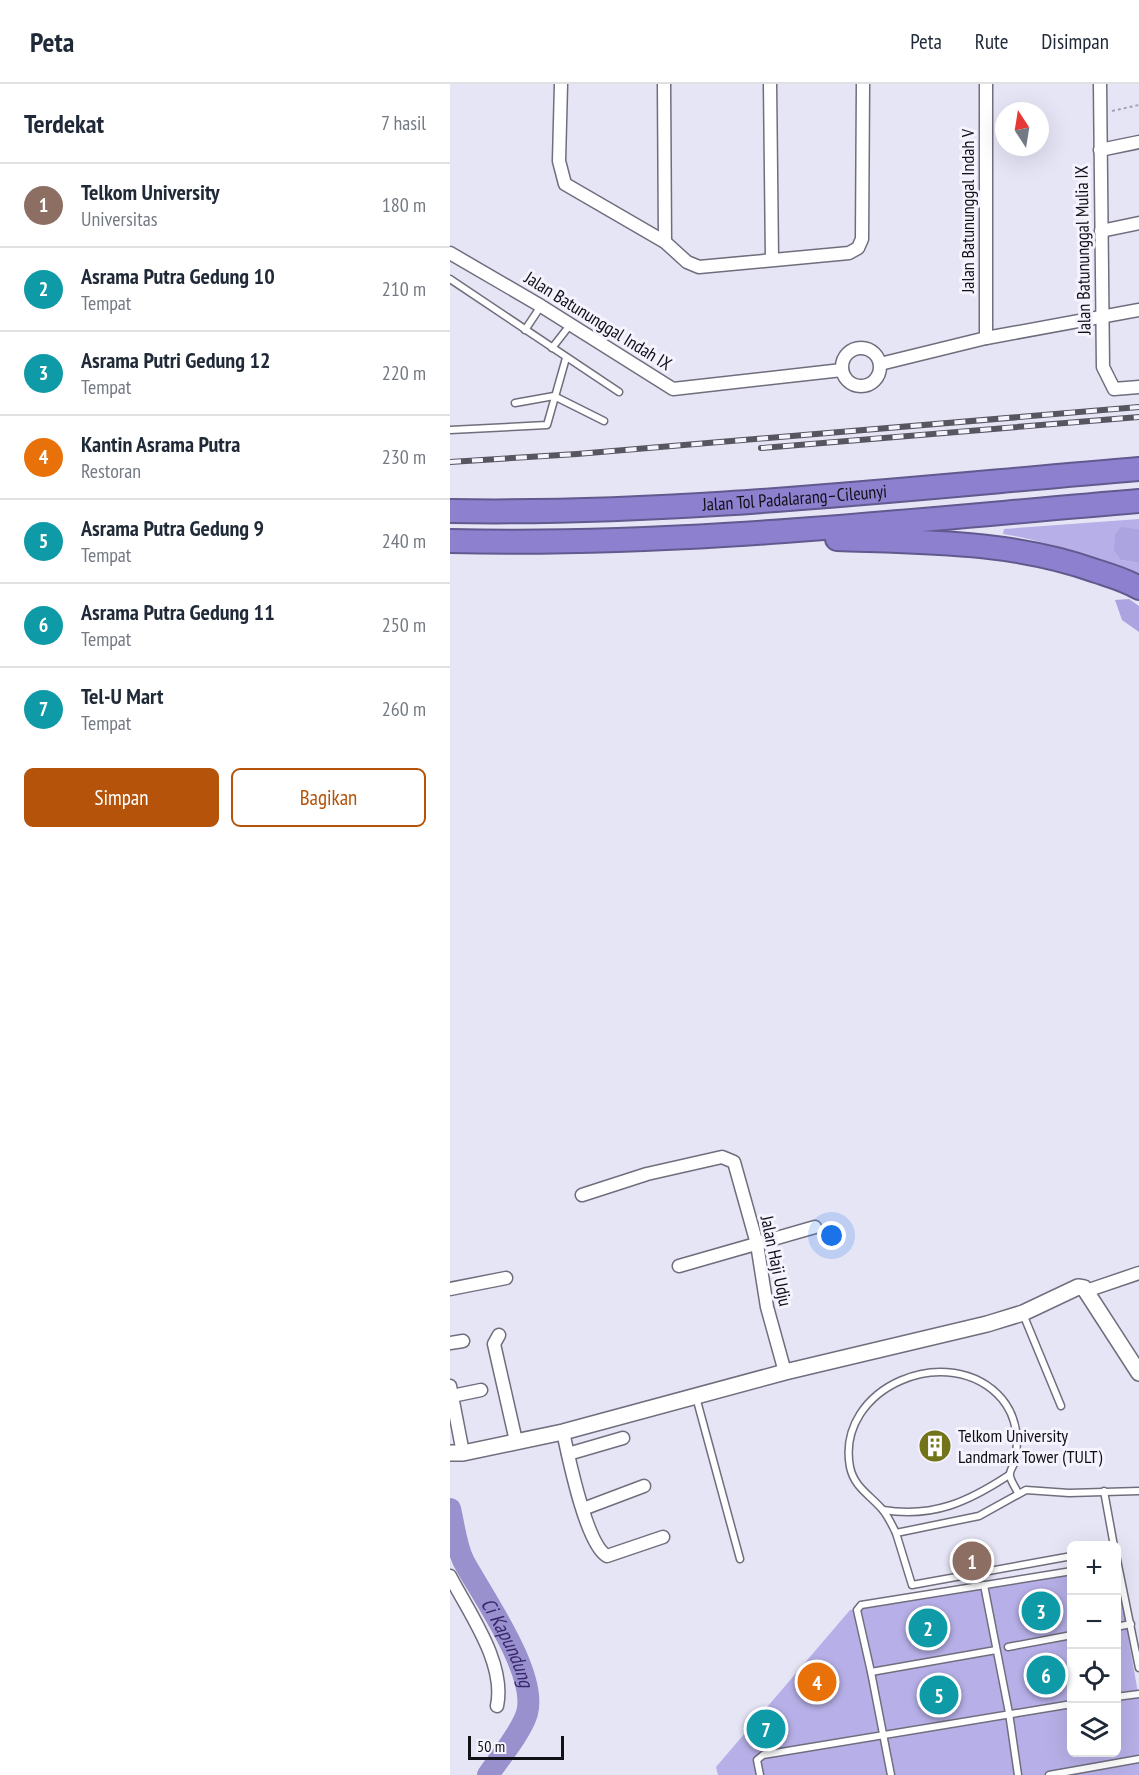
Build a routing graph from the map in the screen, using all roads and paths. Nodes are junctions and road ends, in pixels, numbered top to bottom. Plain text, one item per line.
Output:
1 (561, 84) edge
2 (664, 84) edge
3 (770, 84) edge
4 (863, 84) edge
5 (986, 84) edge
6 (1100, 84) edge
7 (1139, 105) edge
8 (1100, 113) junction
9 (1139, 142) edge
10 (1100, 150) junction
11 (1139, 223) edge
12 (1101, 231) junction
13 (665, 242) junction
14 (450, 253) edge
15 (772, 259) junction
16 (450, 279) edge
17 (541, 306) junction
18 (1139, 310) edge
19 (1102, 318) junction
20 (570, 324) junction
21 (525, 330) junction
22 (986, 338) junction
23 (552, 348) junction
24 (566, 358) junction
25 (880, 364) junction
26 (842, 370) junction
27 (1139, 387) edge
28 (620, 392) dead end
29 (554, 396) junction
30 (515, 403) dead end
31 (604, 421) dead end
32 (450, 430) edge
33 (1135, 469) edge
34 (1139, 501) edge
35 (450, 511) edge
36 (728, 536) junction
37 (450, 541) edge
38 (1139, 588) edge
39 (582, 1195) dead end
40 (815, 1227) dead end
41 (757, 1244) junction
42 (680, 1266) dead end
43 (1139, 1273) edge
44 (506, 1278) dead end
45 (450, 1289) edge
46 (1086, 1291) junction
47 (1023, 1313) junction
48 (499, 1335) dead end
49 (463, 1341) dead end
50 (450, 1343) edge
51 (785, 1372) junction
52 (1139, 1373) edge
53 (481, 1390) dead end
54 (451, 1391) edge
55 (696, 1397) junction
56 (1061, 1407) dead end
57 (563, 1432) junction
58 (623, 1438) dead end
59 (516, 1442) junction
60 (456, 1453) edge
61 (568, 1454) junction
62 (1009, 1475) junction
63 (644, 1486) dead end
64 (1104, 1491) junction
65 (1139, 1491) edge
66 (1018, 1493) junction
67 (583, 1509) junction
68 (883, 1510) junction
69 (896, 1533) junction
70 (663, 1537) dead end
71 (1113, 1541) edge
72 (1067, 1557) edge
73 (740, 1559) dead end
74 (1067, 1572) edge
75 (450, 1576) edge
76 (1121, 1576) edge
77 (984, 1585) junction
78 (1131, 1624) junction
79 (1121, 1626) edge
80 (1067, 1636) edge
81 (1008, 1647) dead end
82 (996, 1650) junction
83 (1139, 1668) edge
84 (871, 1672) junction
85 (1139, 1694) edge
86 (1121, 1696) edge
87 (1067, 1705) edge
88 (497, 1706) dead end
89 (1010, 1713) junction
90 (885, 1733) junction
91 (1139, 1759) edge
92 (760, 1775) edge
93 (891, 1775) edge
94 (1018, 1775) edge
95 (1049, 1775) edge

1 - 13 street
2 - 13 street
3 - 15 street
4 - 15 street
5 - 22 street, Jalan Batununggal Indah V
6 - 8 street, Jalan Batununggal Mulia IX
7 - 8 path
8 - 10 street, Jalan Batununggal Mulia IX
9 - 10 street
10 - 12 street, Jalan Batununggal Mulia IX
11 - 12 street
12 - 19 street, Jalan Batununggal Mulia IX
13 - 15 street
14 - 17 street, Jalan Batununggal Indah IX
16 - 21 lane
17 - 20 street, Jalan Batununggal Indah IX
17 - 21 lane
18 - 19 street
19 - 22 street
19 - 27 street, Jalan Batununggal Mulia IX
20 - 23 lane
20 - 26 street, Jalan Batununggal Indah IX
21 - 23 lane
22 - 25 street
23 - 24 lane
24 - 28 lane
24 - 29 lane
25 - 26 street
25 - 26 street
29 - 30 lane
29 - 31 lane
29 - 32 lane
33 - 35 highway, Jalan Tol Padalarang–Cileunyi
34 - 36 highway, Jalan Tol Padalarang–Cileunyi
36 - 37 highway, Jalan Tol Padalarang–Cileunyi
36 - 38 highway
39 - 41 street, Jalan Haji Udju
40 - 41 street
41 - 42 street
41 - 51 street, Jalan Haji Udju
43 - 46 street
44 - 45 street
46 - 47 street
46 - 52 street
47 - 51 street
47 - 56 lane
48 - 59 street
49 - 50 street
51 - 55 street
53 - 54 street
54 - 60 street
55 - 57 street
55 - 73 lane
57 - 59 street
57 - 61 street
58 - 61 street
59 - 60 street
61 - 67 street
62 - 66 lane
62 - 68 lane
62 - 68 lane
63 - 67 street
64 - 65 lane
64 - 66 lane
64 - 71 lane
66 - 69 lane
67 - 70 street
68 - 69 lane
69 - 72 lane
74 - 77 lane
75 - 88 street
76 - 78 lane
77 - 82 lane
77 - 84 lane
78 - 79 lane
78 - 83 lane
80 - 81 lane
82 - 84 lane
82 - 89 lane
84 - 90 lane
85 - 86 lane
87 - 89 lane
89 - 90 lane
89 - 94 lane
90 - 92 lane
90 - 93 lane
91 - 95 lane

